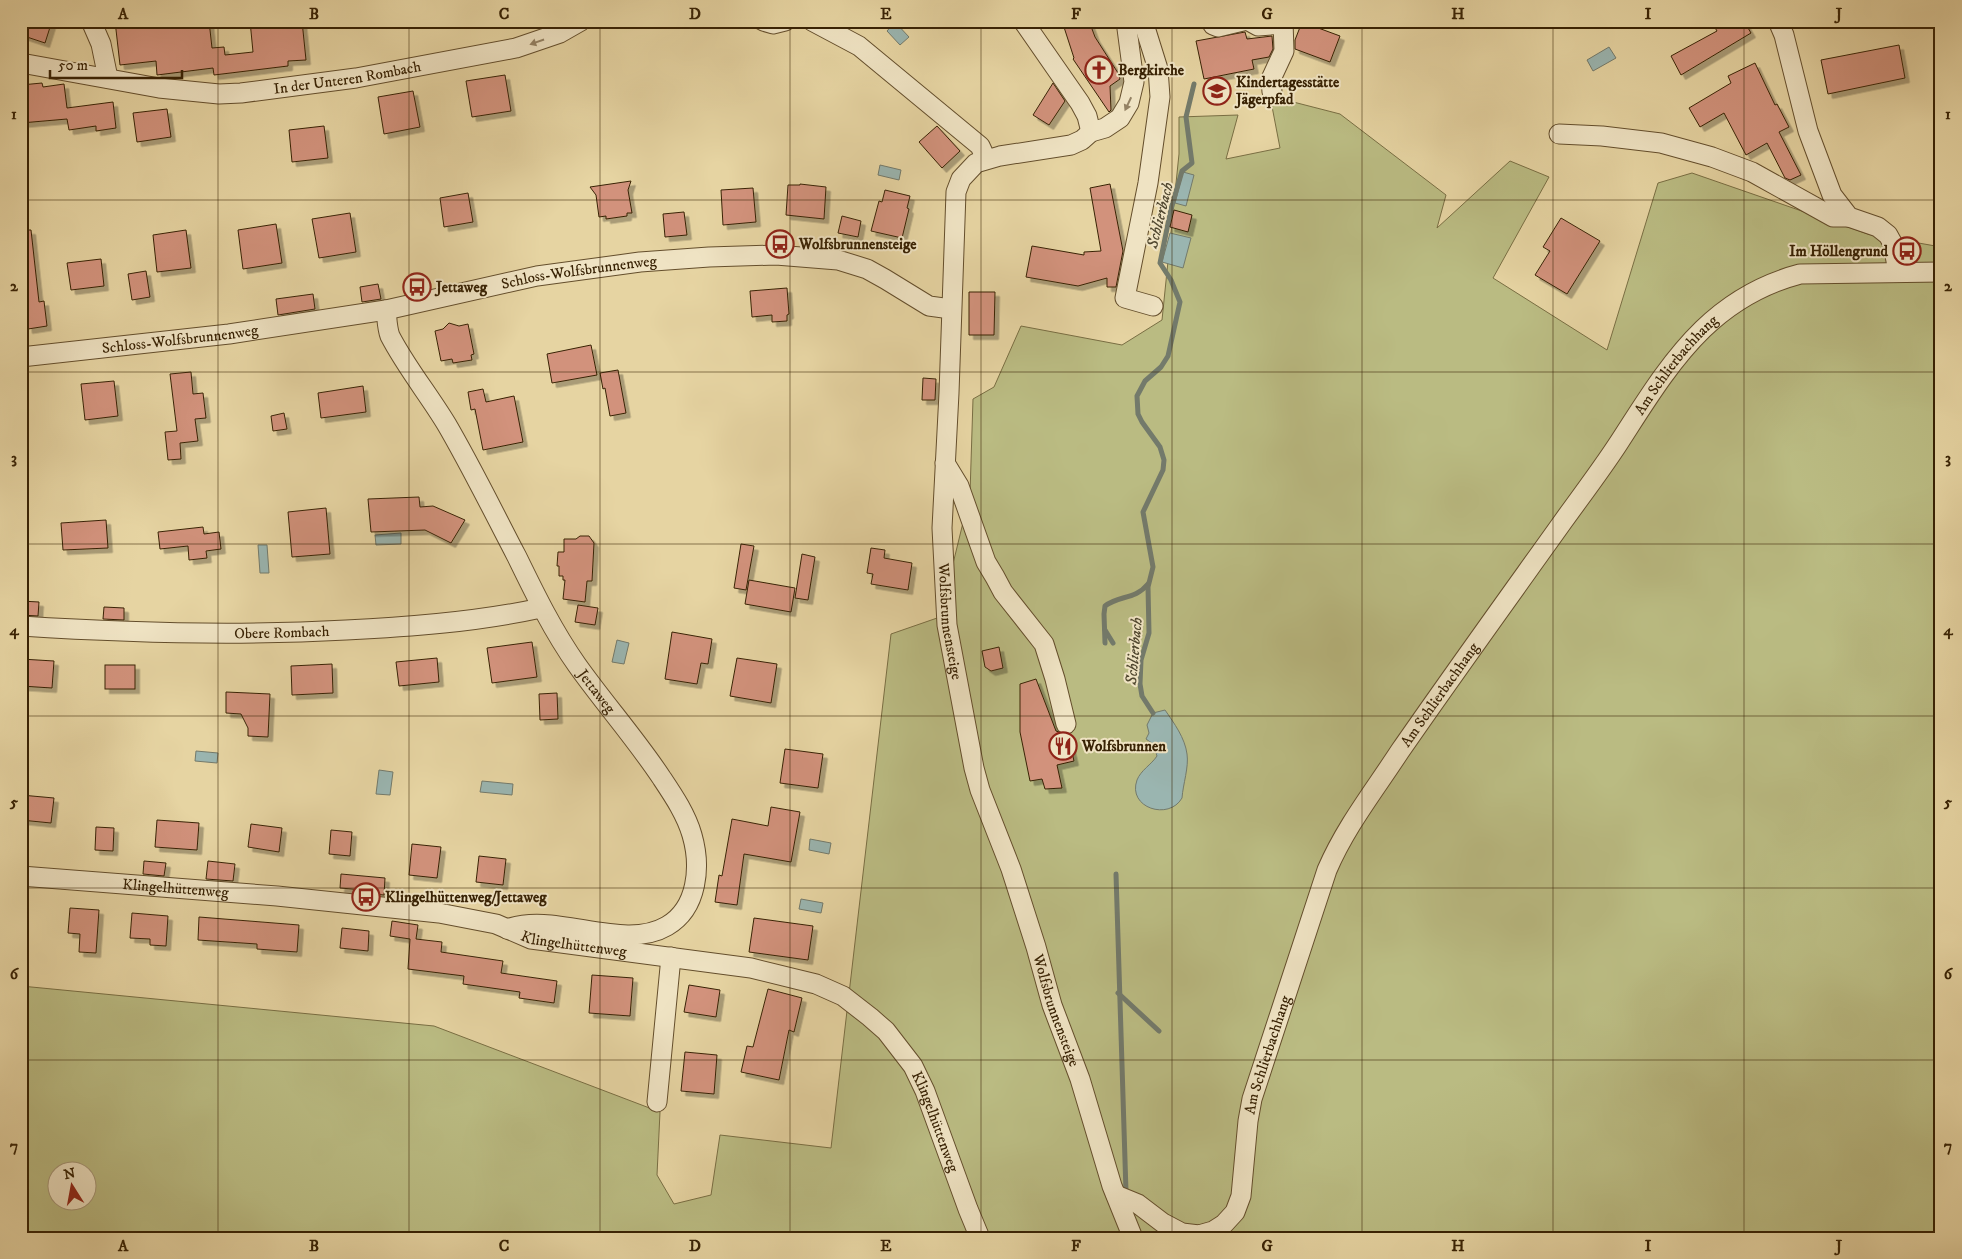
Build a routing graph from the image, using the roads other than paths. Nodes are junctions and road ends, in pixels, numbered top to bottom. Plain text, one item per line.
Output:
1 (91, 21) edge
2 (581, 21) edge
3 (763, 21) edge
4 (785, 21) edge
5 (812, 21) edge
6 (1024, 21) edge
7 (1126, 21) edge
8 (1143, 21) edge
9 (1211, 21) edge
10 (1243, 21) edge
11 (1249, 21) edge
12 (1778, 22) edge
13 (1283, 23) edge
14 (21, 63) edge
15 (108, 78) junction
16 (1272, 92) dead end
17 (1561, 130) dead end
18 (1091, 132) junction
19 (986, 159) junction
20 (1849, 217) junction
21 (1898, 272) junction
22 (1941, 272) edge
23 (1153, 306) dead end
24 (386, 310) junction
25 (952, 310) junction
26 (21, 357) edge
27 (945, 463) junction
28 (541, 608) junction
29 (21, 626) edge
30 (1066, 724) dead end
31 (21, 876) edge
32 (507, 928) junction
33 (671, 957) junction
34 (657, 1102) dead end
35 (1116, 1195) junction
36 (980, 1238) edge
37 (1133, 1238) edge

1 - 15 street
2 -> 15 street, In der Unteren Rombach
3 - 4 street
5 - 19 street
6 - 18 street
7 -> 18 street, Wolfsbrunnensteige
8 - 23 street
9 - 10 street
11 - 13 street
12 - 20 street
13 - 16 street
14 - 15 street, In der Unteren Rombach
17 - 20 street
18 - 19 street, Wolfsbrunnensteige
19 - 25 street, Wolfsbrunnensteige
20 - 21 street
21 - 22 street, Am Schlierbachhang
21 - 35 street, Am Schlierbachhang
24 - 25 street, Schloss-Wolfsbrunnenweg
24 - 26 street, Schloss-Wolfsbrunnenweg
24 - 28 street, Jettaweg
25 - 27 street, Wolfsbrunnensteige
27 - 30 street
27 - 35 street, Wolfsbrunnensteige
28 - 29 street, Obere Rombach
28 - 32 street, Jettaweg
31 - 32 street, Klingelhüttenweg
32 - 33 street, Klingelhüttenweg
33 - 34 street
33 - 36 street, Klingelhüttenweg
35 - 37 street

